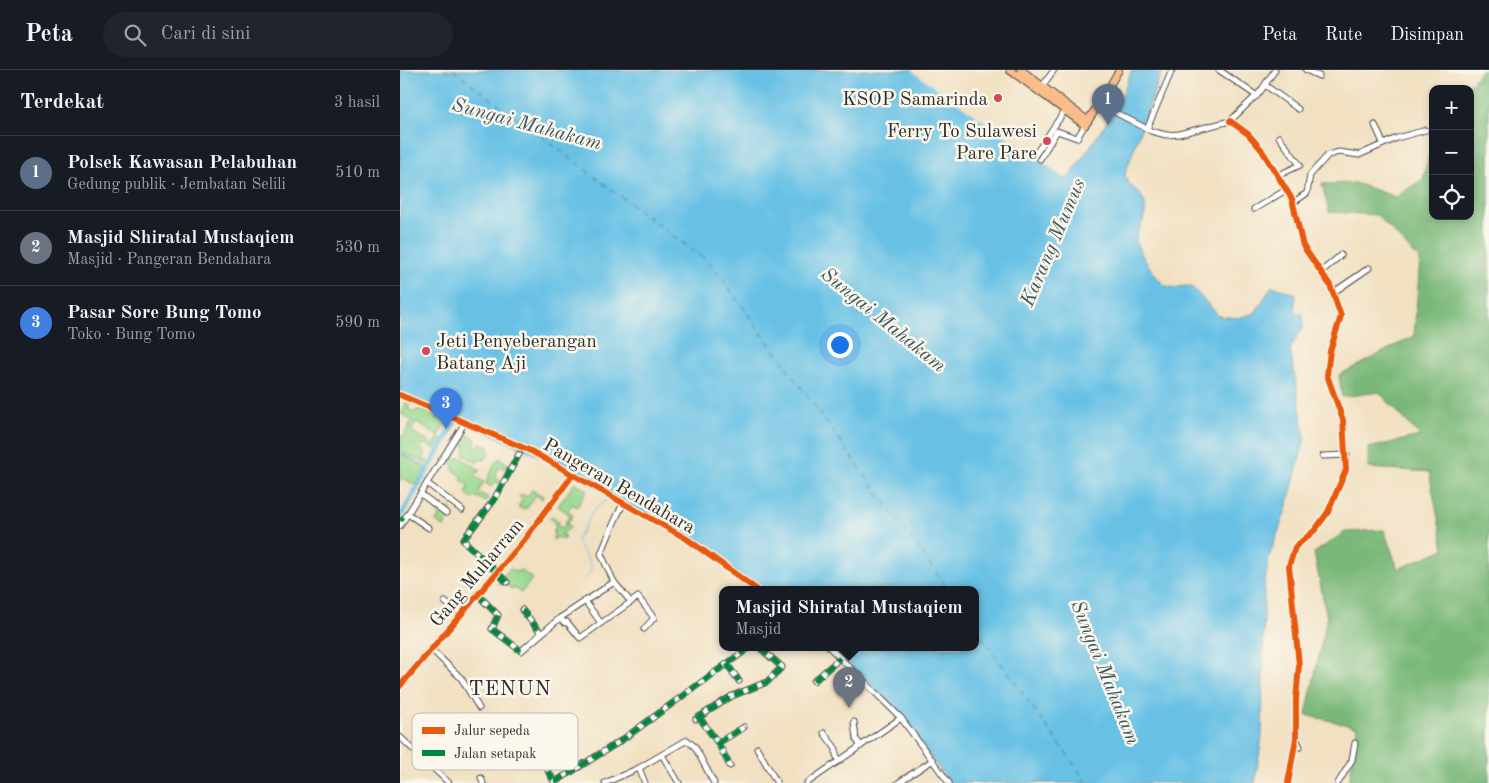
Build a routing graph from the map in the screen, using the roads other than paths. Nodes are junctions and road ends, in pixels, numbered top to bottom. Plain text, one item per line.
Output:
1 (1010, 70) edge
2 (1021, 70) edge
3 (1054, 70) edge
4 (1119, 70) edge
5 (1172, 70) edge
6 (1219, 70) edge
7 (1275, 70) edge
8 (1306, 70) edge
9 (1319, 76) dead end
10 (1043, 85) junction
11 (1265, 85) junction
12 (1257, 96) junction
13 (1099, 104) junction
14 (1298, 108) dead end
15 (1065, 110) junction
16 (1230, 121) junction
17 (1087, 123) junction
18 (1375, 125) dead end
19 (1144, 128) junction
20 (1426, 130) dead end
21 (1279, 137) dead end
22 (1383, 144) junction
23 (1277, 176) junction
24 (1286, 190) junction
25 (1294, 202) junction
26 (1254, 209) dead end
27 (1341, 255) dead end
28 (1369, 268) dead end
29 (1322, 271) junction
30 (1334, 292) junction
31 (400, 395) edge
32 (462, 423) junction
33 (523, 447) junction
34 (1347, 455) junction
35 (1323, 456) dead end
36 (572, 476) junction
37 (428, 484) junction
38 (422, 494) junction
39 (623, 504) junction
40 (462, 510) dead end
41 (446, 513) dead end
42 (408, 514) junction
43 (401, 518) edge
44 (400, 526) edge
45 (429, 528) dead end
46 (498, 572) junction
47 (507, 582) dead end
48 (614, 582) junction
49 (752, 586) edge
50 (477, 594) junction
51 (585, 601) junction
52 (445, 602) dead end
53 (630, 602) junction
54 (522, 610) dead end
55 (461, 614) junction
56 (560, 618) junction
57 (602, 623) junction
58 (644, 629) dead end
59 (541, 633) junction
60 (431, 650) junction
61 (745, 651) edge
62 (764, 651) edge
63 (833, 651) edge
64 (840, 658) junction
65 (728, 664) junction
66 (739, 681) dead end
67 (814, 681) dead end
68 (400, 686) edge
69 (479, 708) dead end
70 (901, 718) junction
71 (854, 722) dead end
72 (744, 727) dead end
73 (824, 733) dead end
74 (400, 737) edge
75 (1296, 738) junction
76 (1355, 743) dead end
77 (718, 744) junction
78 (859, 744) junction
79 (1300, 747) dead end
80 (412, 748) edge
81 (757, 748) dead end
82 (662, 755) junction
83 (838, 759) junction
84 (933, 760) junction
85 (730, 766) dead end
86 (578, 768) edge
87 (639, 768) junction
88 (435, 770) edge
89 (575, 770) edge
90 (548, 771) dead end
91 (449, 783) edge
92 (555, 783) edge
93 (605, 783) edge
94 (645, 783) edge
95 (679, 783) edge
96 (714, 783) edge
97 (777, 783) edge
98 (807, 783) edge
99 (898, 783) edge
100 (949, 783) edge
101 (1288, 783) edge
102 (1338, 783) edge

1 - 15 highway
2 - 10 highway
3 - 10 street
4 - 13 main road
5 - 19 street
6 - 12 street
7 - 11 street
8 - 9 street
10 - 17 highway
11 - 12 street
11 - 14 street
12 - 16 street
13 - 17 highway
13 - 19 street
15 - 17 highway
15 - 17 street
16 - 19 street
16 - 23 street
18 - 22 street
20 - 22 street
21 - 23 street
22 - 25 street
23 - 24 street
24 - 25 street
24 - 26 street
25 - 29 street
27 - 29 street
28 - 30 street
29 - 30 street
30 - 34 street
31 - 32 street, Pangeran Bendahara
32 - 33 street, Pangeran Bendahara
32 - 37 street
33 - 36 street, Pangeran Bendahara
33 - 46 street
34 - 35 street
34 - 75 street
36 - 39 street, Pangeran Bendahara
36 - 46 street, Gang Muharram
37 - 38 street
37 - 40 street
38 - 41 street
38 - 42 street
39 - 48 street
39 - 49 street, Pangeran Bendahara
42 - 43 street
42 - 45 street
43 - 44 street
46 - 47 street
46 - 50 street, Gang Muharram
48 - 51 street
48 - 53 street
50 - 55 street, Gang Muharram
50 - 59 street
51 - 56 street
51 - 57 street
52 - 55 street
53 - 57 street
53 - 58 street
54 - 59 street
55 - 60 street, Gang Muharram
56 - 57 street
56 - 59 street
60 - 68 street, Gang Muharram
60 - 69 street
61 - 65 street
62 - 77 street
63 - 64 street
64 - 67 street
64 - 70 street
65 - 66 street
65 - 86 street
70 - 78 street
70 - 84 street
71 - 78 street
72 - 77 street
73 - 83 street
74 - 80 street
75 - 79 street
75 - 101 street
76 - 102 street
77 - 85 street
78 - 83 street
81 - 97 street
82 - 87 street
82 - 95 street
82 - 96 street
83 - 98 street
84 - 99 street
84 - 100 street
87 - 93 street
87 - 94 street
88 - 91 street
89 - 92 street
90 - 92 street

